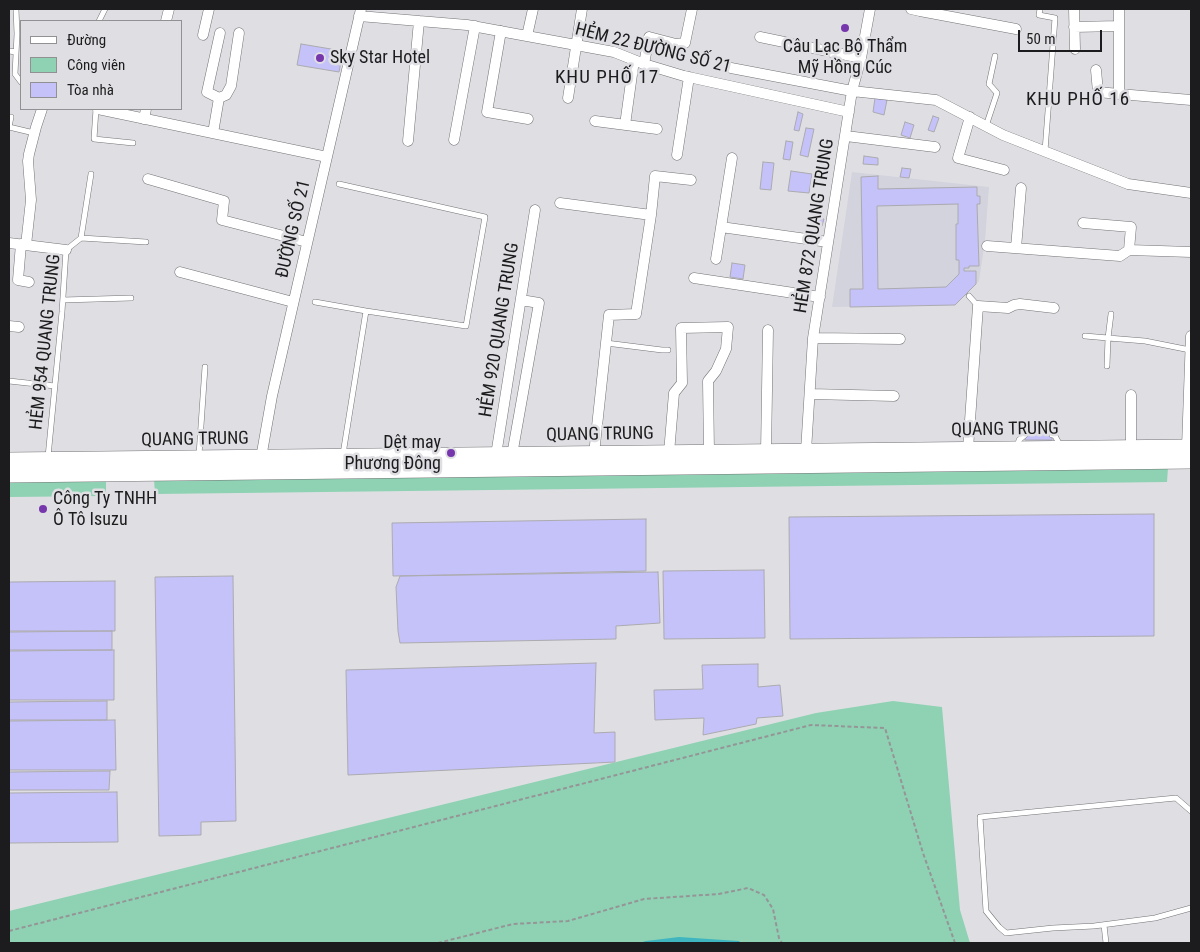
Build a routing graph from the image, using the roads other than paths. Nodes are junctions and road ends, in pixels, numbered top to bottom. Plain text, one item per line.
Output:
1 (16, 9) edge
2 (208, 9) edge
3 (532, 9) edge
4 (582, 9) edge
5 (692, 9) edge
6 (870, 9) edge
7 (912, 9) edge
8 (1040, 9) edge
9 (1074, 9) edge
10 (1119, 9) edge
11 (360, 12) edge
12 (419, 21) junction
13 (475, 26) junction
14 (1119, 26) junction
15 (1074, 27) junction
16 (1016, 29) dead end
17 (501, 31) junction
18 (220, 33) dead end
19 (239, 33) dead end
20 (202, 36) dead end
21 (527, 36) junction
22 (760, 37) dead end
23 (576, 45) junction
24 (1075, 49) dead end
25 (9, 51) edge
26 (16, 52) junction
27 (995, 56) dead end
28 (862, 58) junction
29 (639, 62) junction
30 (731, 68) dead end
31 (1096, 70) dead end
32 (12, 74) edge
33 (689, 77) junction
34 (852, 91) junction
35 (1119, 94) junction
36 (219, 98) junction
37 (568, 98) dead end
38 (1191, 100) edge
39 (42, 110) edge
40 (97, 110) edge
41 (107, 110) edge
42 (849, 112) junction
43 (145, 114) edge
44 (10, 117) dead end
45 (970, 117) junction
46 (528, 119) dead end
47 (595, 121) dead end
48 (625, 125) junction
49 (986, 126) junction
50 (657, 129) dead end
51 (34, 133) junction
52 (213, 133) junction
53 (846, 136) junction
54 (454, 140) dead end
55 (408, 141) dead end
56 (133, 143) dead end
57 (935, 147) dead end
58 (1045, 151) junction
59 (677, 155) dead end
60 (327, 157) junction
61 (732, 158) dead end
62 (1004, 170) dead end
63 (91, 174) dead end
64 (148, 179) dead end
65 (691, 180) dead end
66 (339, 184) dead end
67 (1022, 188) dead end
68 (1191, 193) edge
69 (560, 203) dead end
70 (535, 210) dead end
71 (651, 215) junction
72 (1083, 223) dead end
73 (722, 227) junction
74 (81, 238) junction
75 (146, 242) dead end
76 (308, 242) junction
77 (828, 242) junction
78 (9, 243) edge
79 (23, 245) junction
80 (987, 246) dead end
81 (1016, 248) junction
82 (66, 250) junction
83 (1129, 250) junction
84 (1191, 252) edge
85 (716, 259) dead end
86 (180, 272) dead end
87 (694, 278) dead end
88 (29, 282) dead end
89 (970, 296) dead end
90 (820, 297) junction
91 (131, 298) dead end
92 (63, 300) junction
93 (521, 300) junction
94 (294, 302) junction
95 (315, 302) dead end
96 (978, 306) junction
97 (1054, 308) dead end
98 (366, 312) junction
99 (1111, 314) dead end
100 (768, 330) dead end
101 (1085, 336) dead end
102 (1191, 336) edge
103 (813, 338) junction
104 (1108, 338) junction
105 (900, 339) dead end
106 (606, 343) junction
107 (668, 350) dead end
108 (1190, 350) junction
109 (1107, 366) dead end
110 (205, 367) dead end
111 (9, 381) edge
112 (55, 386) junction
113 (810, 394) junction
114 (1131, 395) dead end
115 (894, 396) dead end
116 (1025, 435) dead end
117 (1052, 435) dead end
118 (1061, 448) junction
119 (1131, 448) junction
120 (968, 449) junction
121 (1017, 449) junction
122 (806, 451) junction
123 (709, 452) junction
124 (766, 452) junction
125 (669, 453) junction
126 (512, 454) junction
127 (594, 454) junction
128 (1189, 454) edge
129 (496, 455) junction
130 (342, 457) junction
131 (199, 458) junction
132 (9, 460) edge
133 (47, 460) junction
134 (260, 465) junction
135 (130, 466) junction
136 (9, 475) edge
137 (1191, 811) edge
138 (1191, 908) edge
139 (1104, 925) junction
140 (1106, 943) edge

1 - 26 lane
2 - 20 street
3 - 21 street
4 - 23 street
5 - 29 street
6 - 28 street, HẺM 872 QUANG TRUNG
7 - 16 street
8 - 58 lane
9 - 15 street
10 - 14 street
11 - 12 street, HẺM 22 ĐƯỜNG SỐ 21
11 - 60 street, ĐƯỜNG SỐ 21
12 - 13 street, HẺM 22 ĐƯỜNG SỐ 21
12 - 55 street
13 - 17 street, HẺM 22 ĐƯỜNG SỐ 21
13 - 54 street
14 - 15 street
14 - 35 street
15 - 24 street
17 - 21 street, HẺM 22 ĐƯỜNG SỐ 21
17 - 46 street
18 - 36 street
19 - 36 street
21 - 23 street, HẺM 22 ĐƯỜNG SỐ 21
22 - 28 street
23 - 29 street, HẺM 22 ĐƯỜNG SỐ 21
23 - 37 street
25 - 26 lane
26 - 32 lane
27 - 49 lane
28 - 34 street, HẺM 872 QUANG TRUNG
29 - 33 street, HẺM 22 ĐƯỜNG SỐ 21
29 - 48 street
30 - 34 street
31 - 35 street
33 - 42 street, HẺM 22 ĐƯỜNG SỐ 21
33 - 59 street
34 - 42 street, HẺM 872 QUANG TRUNG
34 - 45 street
35 - 38 street
36 - 52 street
39 - 51 street
40 - 56 lane
41 - 43 street
42 - 53 street, HẺM 872 QUANG TRUNG
43 - 52 street
44 - 51 lane
45 - 49 street
45 - 62 street
47 - 48 street
48 - 50 street
49 - 58 street
51 - 79 street
52 - 60 street
53 - 57 street
53 - 77 street, HẺM 872 QUANG TRUNG
58 - 68 street
60 - 76 street, ĐƯỜNG SỐ 21
61 - 73 street
63 - 74 lane, HẺM 954 QUANG TRUNG
64 - 76 street
65 - 71 street
66 - 98 lane
67 - 81 street
69 - 71 street
70 - 93 street, HẺM 920 QUANG TRUNG
71 - 106 street
72 - 83 street
73 - 77 street
73 - 85 street
74 - 75 lane
74 - 82 lane, HẺM 954 QUANG TRUNG
76 - 94 street, ĐƯỜNG SỐ 21
77 - 90 street, HẺM 872 QUANG TRUNG
78 - 79 street
79 - 82 street
79 - 88 street
80 - 81 street
81 - 83 street
82 - 92 lane, HẺM 954 QUANG TRUNG
83 - 84 street
86 - 94 street
87 - 90 street
89 - 96 lane
90 - 103 street, HẺM 872 QUANG TRUNG
91 - 92 lane
92 - 112 lane, HẺM 954 QUANG TRUNG
93 - 126 street
93 - 129 street, HẺM 920 QUANG TRUNG
94 - 134 street, ĐƯỜNG SỐ 21
95 - 98 lane
96 - 97 street
96 - 120 street
98 - 130 lane
99 - 104 lane
100 - 124 street
101 - 104 lane
102 - 108 street
103 - 105 street
103 - 113 street, HẺM 872 QUANG TRUNG
104 - 108 lane
104 - 109 lane
106 - 107 lane
106 - 127 street
108 - 128 street
110 - 131 lane
111 - 112 lane
112 - 133 lane, HẺM 954 QUANG TRUNG
113 - 115 street
113 - 122 street, HẺM 872 QUANG TRUNG
114 - 119 street
116 - 121 lane
117 - 118 lane
118 - 119 main road, QUANG TRUNG
118 - 121 main road, QUANG TRUNG
119 - 128 main road, QUANG TRUNG
120 - 121 main road, QUANG TRUNG
120 - 122 main road, QUANG TRUNG
122 - 124 main road, QUANG TRUNG
123 - 124 main road, QUANG TRUNG
123 - 125 main road, QUANG TRUNG
123 - 125 street
125 - 127 main road, QUANG TRUNG
126 - 127 main road, QUANG TRUNG
126 - 129 main road, QUANG TRUNG
128 - 134 main road, QUANG TRUNG
129 - 130 main road, QUANG TRUNG
130 - 134 main road, QUANG TRUNG
131 - 134 main road, QUANG TRUNG
131 - 135 main road, QUANG TRUNG
132 - 133 main road, QUANG TRUNG
133 - 135 main road, QUANG TRUNG
134 - 135 main road, QUANG TRUNG
135 - 136 main road, QUANG TRUNG
137 - 139 lane
138 - 139 lane
139 - 140 lane

